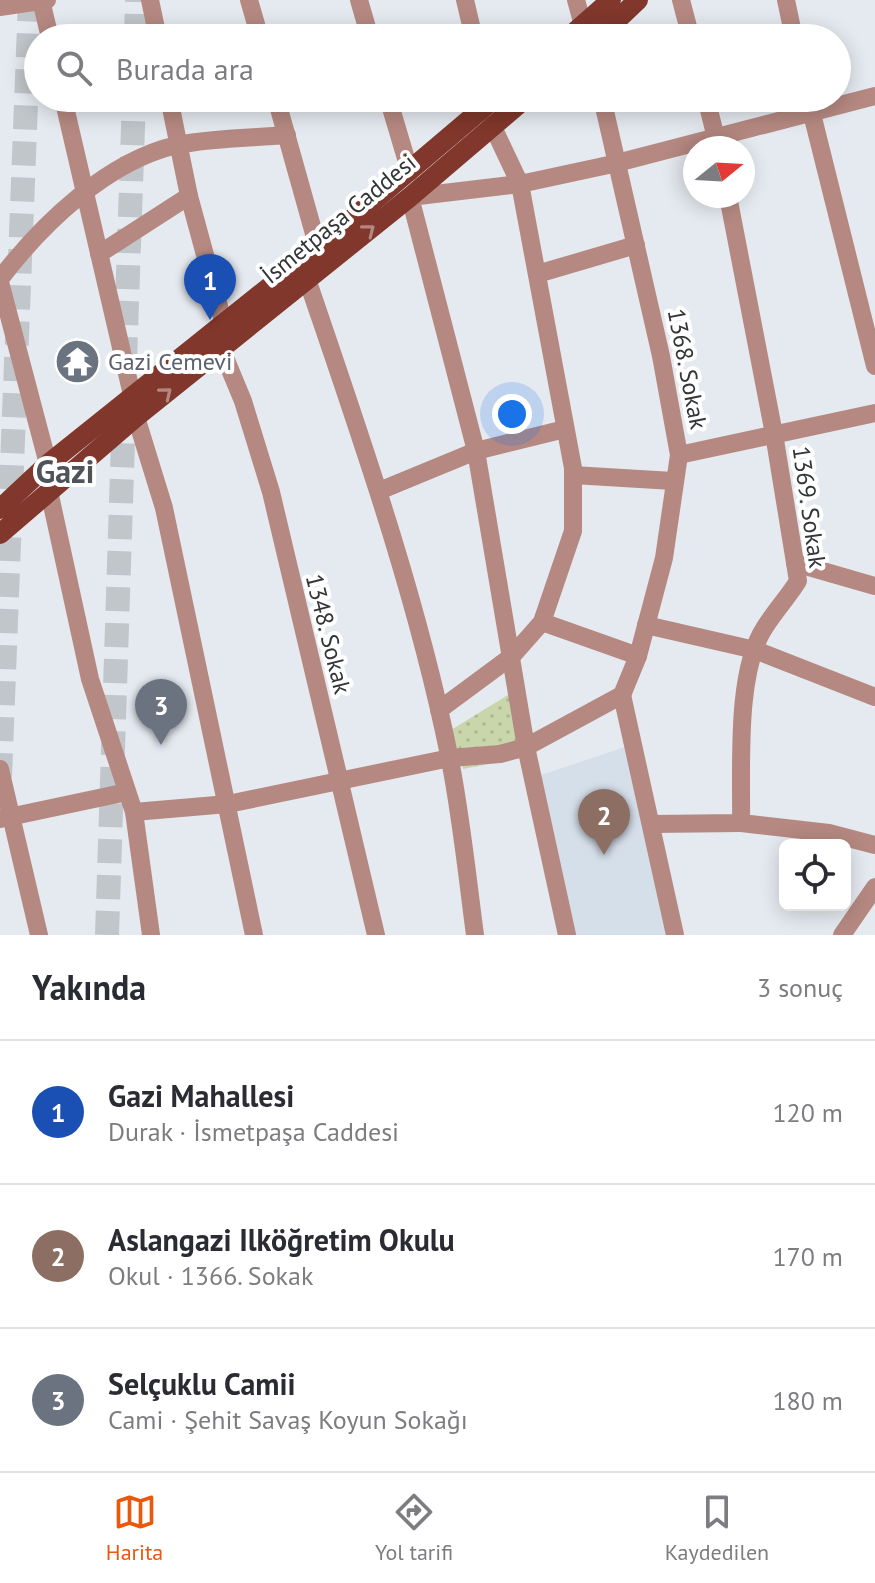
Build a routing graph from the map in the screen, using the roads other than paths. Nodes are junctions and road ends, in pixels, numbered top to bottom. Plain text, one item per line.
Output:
1 (43, 0) edge
2 (150, 0) edge
3 (249, 0) edge
4 (359, 0) edge
5 (465, 0) edge
6 (576, 0) edge
7 (611, 0) edge
8 (638, 0) edge
9 (681, 0) edge
10 (786, 0) edge
11 (0, 7) edge
12 (47, 24) edge
13 (155, 24) edge
14 (256, 24) edge
15 (366, 24) edge
16 (471, 24) edge
17 (581, 24) edge
18 (591, 24) edge
19 (599, 24) edge
20 (687, 24) edge
21 (791, 24) edge
22 (875, 96) edge
23 (851, 99) edge
24 (66, 112) edge
25 (172, 112) edge
26 (280, 112) edge
27 (392, 112) edge
28 (477, 112) edge
29 (508, 112) edge
30 (605, 112) edge
31 (710, 112) edge
32 (793, 112) edge
33 (812, 112) edge
34 (492, 125) junction
35 (287, 135) junction
36 (716, 136) edge
37 (733, 136) edge
38 (179, 145) junction
39 (683, 149) edge
40 (618, 163) junction
41 (410, 172) junction
42 (520, 184) junction
43 (84, 193) junction
44 (189, 196) junction
45 (410, 197) junction
46 (730, 208) edge
47 (636, 245) junction
48 (318, 248) junction
49 (99, 254) junction
50 (537, 274) junction
51 (307, 279) junction
52 (0, 281) edge
53 (223, 321) junction
54 (8, 343) edge
55 (221, 348) junction
56 (875, 366) edge
57 (132, 395) junction
58 (875, 413) edge
59 (136, 417) junction
60 (565, 429) junction
61 (774, 434) junction
62 (476, 451) junction
63 (679, 455) junction
64 (48, 464) junction
65 (573, 475) junction
66 (673, 481) junction
67 (49, 491) junction
68 (379, 491) junction
69 (0, 509) edge
70 (0, 534) edge
71 (795, 563) junction
72 (875, 586) edge
73 (542, 622) junction
74 (646, 625) junction
75 (755, 650) junction
76 (512, 656) junction
77 (638, 656) junction
78 (622, 695) junction
79 (875, 697) edge
80 (439, 710) junction
81 (526, 747) junction
82 (450, 758) junction
83 (0, 769) edge
84 (341, 782) junction
85 (127, 792) junction
86 (228, 804) junction
87 (134, 812) junction
88 (5, 818) edge
89 (741, 823) junction
90 (651, 824) junction
91 (875, 845) edge
92 (875, 887) edge
93 (39, 935) edge
94 (151, 935) edge
95 (254, 935) edge
96 (376, 935) edge
97 (475, 935) edge
98 (567, 935) edge
99 (675, 935) edge
100 (842, 935) edge

1 - 11 street
1 - 12 street
2 - 13 street
3 - 14 street
4 - 15 street
5 - 16 street
6 - 17 street
7 - 18 main road
8 - 19 main road
9 - 20 street
10 - 21 street
22 - 23 street
24 - 43 street
25 - 38 street
26 - 35 street
27 - 41 street
28 - 41 main road, İsmetpaşa Caddesi
29 - 34 main road, İsmetpaşa Caddesi
30 - 40 street, 1368. Sokak
31 - 36 street
32 - 37 street
33 - 56 street
34 - 42 street
34 - 45 main road, İsmetpaşa Caddesi
35 - 38 street
35 - 48 street
38 - 43 street
38 - 44 street
39 - 40 street
40 - 42 street
40 - 47 street, 1368. Sokak
41 - 48 main road, İsmetpaşa Caddesi
42 - 45 street
42 - 50 street
43 - 49 street
43 - 52 street
44 - 49 street
44 - 53 street
51 -> 45 main road, İsmetpaşa Caddesi
45 - 62 street
46 - 61 street, 1369. Sokak
47 - 50 street
47 - 63 street, 1368. Sokak
48 - 53 main road, İsmetpaşa Caddesi
49 - 57 street
50 - 60 street
51 - 55 main road, İsmetpaşa Caddesi
51 - 68 street
52 - 54 street
53 - 57 main road, İsmetpaşa Caddesi
54 - 64 street
59 -> 55 main road, İsmetpaşa Caddesi
55 - 84 street, 1348. Sokak
57 - 59 main road
57 - 64 main road, İsmetpaşa Caddesi
58 - 61 street
59 - 67 main road, İsmetpaşa Caddesi
59 - 86 street
60 - 62 street
60 - 65 street
61 - 63 street
61 - 71 street, 1369. Sokak
62 - 68 street
62 - 76 street
63 - 66 street, 1368. Sokak
64 - 69 main road, İsmetpaşa Caddesi
65 - 66 street
65 - 73 street
66 - 74 street, 1368. Sokak
67 - 70 main road, İsmetpaşa Caddesi
67 - 85 street
68 - 80 street
71 - 72 street
71 - 75 street, 1369. Sokak
73 - 76 street
73 - 77 street
74 - 75 street
74 - 77 street, 1368. Sokak
75 - 79 street
75 - 89 street, 1369. Sokak
76 - 80 street
76 - 81 street
77 - 78 street, 1368. Sokak
78 - 81 street
78 - 90 street
80 - 82 street
81 - 82 street
81 - 98 street
82 - 84 street
82 - 97 street
83 - 88 street
84 - 86 street
84 - 96 street, 1348. Sokak
85 - 87 street
85 - 88 street
86 - 87 street
86 - 95 street
87 - 94 street
88 - 93 street
89 - 90 street
89 - 91 street
90 - 99 street
92 - 100 street

